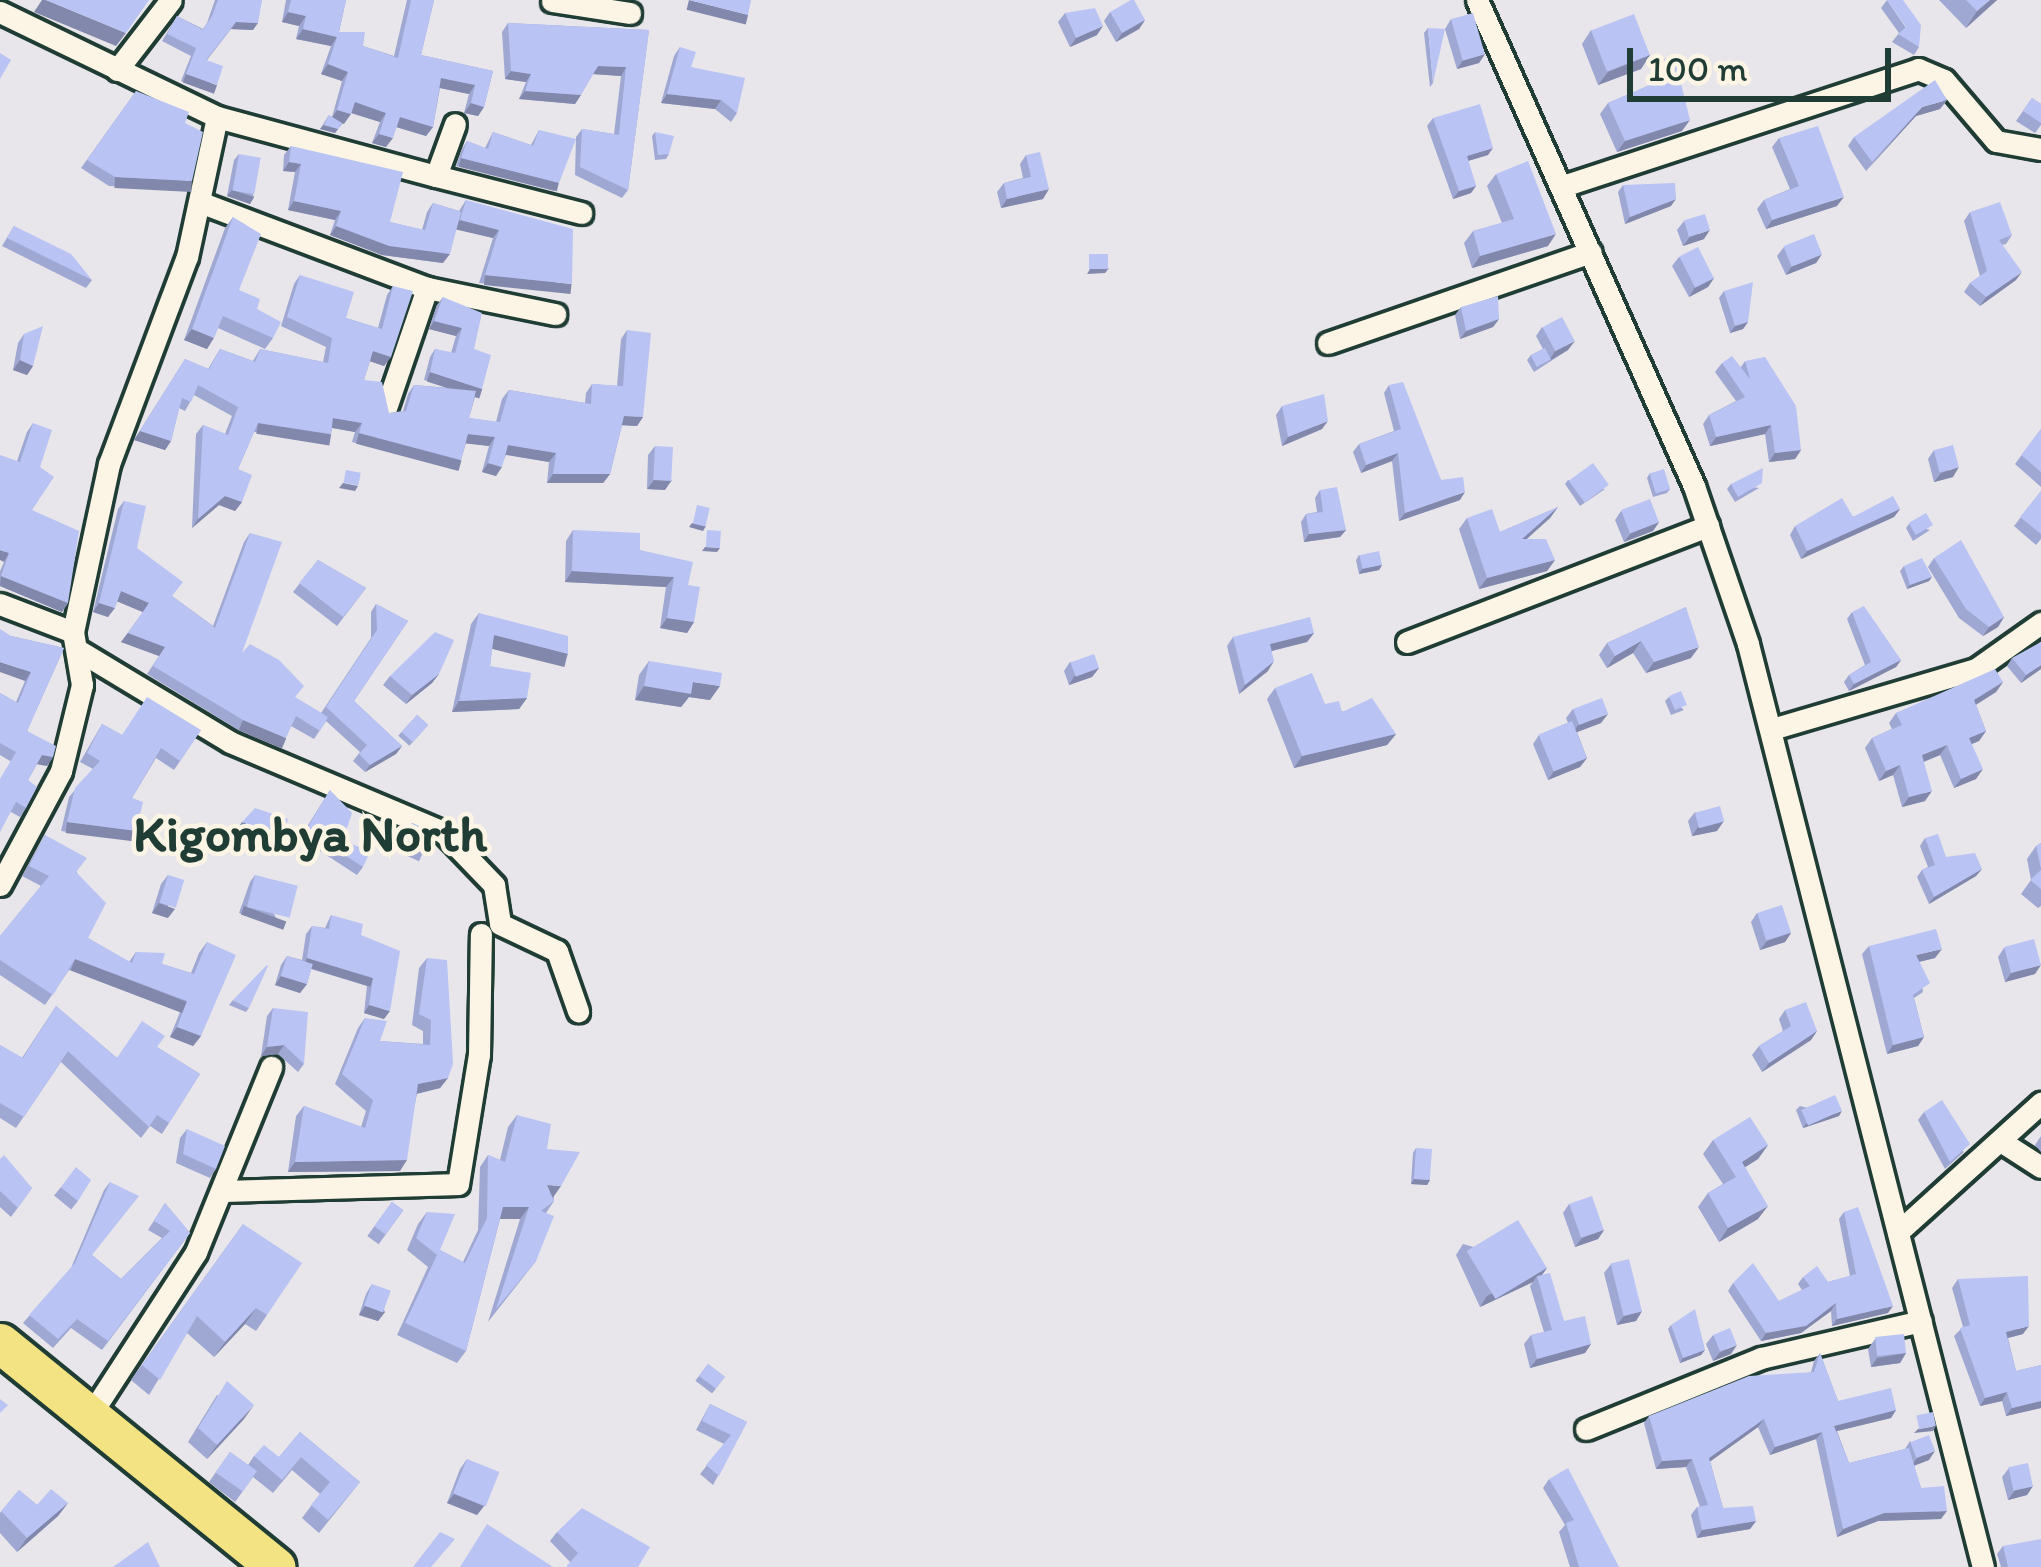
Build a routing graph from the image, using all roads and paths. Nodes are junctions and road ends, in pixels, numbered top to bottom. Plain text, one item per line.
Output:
1 (171, 0) edge
2 (551, 0) edge
3 (1478, 0) edge
4 (0, 12) edge
5 (630, 13) dead end
6 (117, 70) junction
7 (217, 117) junction
8 (455, 124) dead end
9 (2041, 148) edge
10 (436, 176) junction
11 (1563, 186) junction
12 (202, 203) junction
13 (581, 214) dead end
14 (1591, 252) junction
15 (427, 288) junction
16 (555, 314) dead end
17 (1328, 343) dead end
18 (386, 409) edge
19 (1708, 526) junction
20 (0, 604) edge
21 (2041, 623) edge
22 (77, 642) junction
23 (1407, 642) dead end
24 (1772, 729) junction
25 (0, 886) edge
26 (481, 934) dead end
27 (578, 1011) dead end
28 (271, 1067) dead end
29 (2041, 1103) edge
30 (2002, 1142) junction
31 (2041, 1167) edge
32 (226, 1191) junction
33 (1898, 1232) junction
34 (1921, 1322) junction
35 (0, 1343) edge
36 (89, 1417) junction
37 (1586, 1429) dead end
38 (277, 1567) edge
39 (1983, 1567) edge

1 - 6 street
2 - 5 street
3 - 11 street
4 - 6 street
6 - 7 street
7 - 10 street
7 - 12 street
8 - 10 street
9 - 11 street
10 - 13 street
11 - 14 street
12 - 15 street
12 - 22 street
14 - 17 street
14 - 19 street
15 - 16 street
15 - 18 street
19 - 23 street
19 - 24 street
20 - 22 street
21 - 24 street
22 - 25 street
22 - 27 street
24 - 33 street
26 - 32 street
28 - 32 street
29 - 30 street
30 - 31 street
30 - 33 street
32 - 36 street
33 - 34 street
34 - 37 street
34 - 39 street
35 - 36 highway
36 - 38 highway

